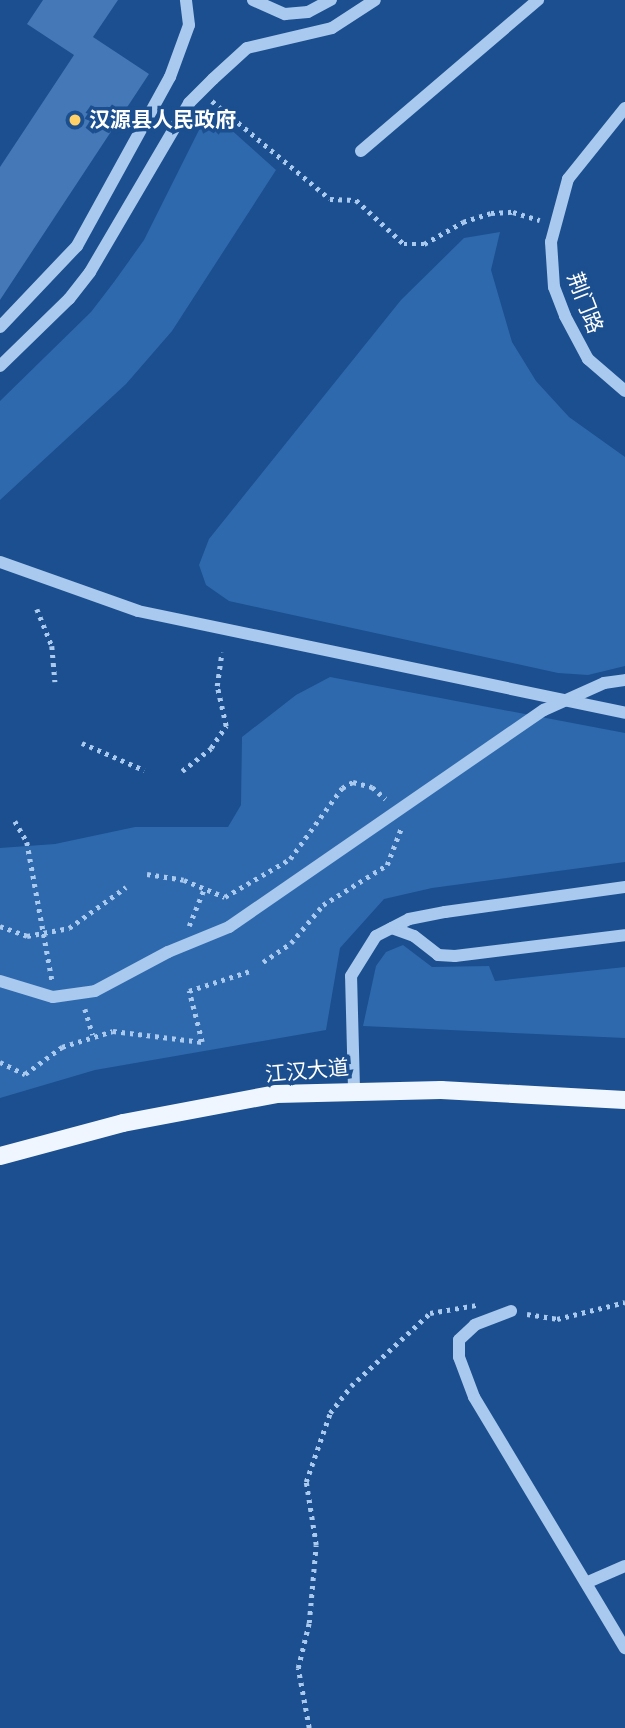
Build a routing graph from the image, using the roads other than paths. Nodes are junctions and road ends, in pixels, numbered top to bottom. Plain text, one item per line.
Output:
1 (186, 0) edge
2 (253, 0) edge
3 (331, 0) edge
4 (375, 0) edge
5 (538, 0) edge
6 (625, 108) edge
7 (361, 151) dead end
8 (0, 327) edge
9 (0, 366) edge
10 (625, 391) edge
11 (0, 562) edge
12 (625, 680) edge
13 (561, 702) junction
14 (625, 713) edge
15 (625, 887) edge
16 (392, 928) junction
17 (625, 935) edge
18 (0, 981) edge
19 (354, 1089) junction
20 (625, 1100) edge
21 (0, 1156) edge
22 (512, 1311) road end
23 (625, 1566) edge
24 (587, 1582) junction
25 (625, 1648) edge

1 - 8 street
2 - 3 street
4 - 9 street
5 - 7 street
6 - 10 street, 荆门路
11 - 13 street
12 - 13 street
13 - 14 street
13 - 18 street
15 - 16 street
16 - 17 street
16 - 19 street
19 - 20 main road, 江汉大道
19 - 21 main road, 江汉大道
22 - 24 street
23 - 24 street
24 - 25 street

